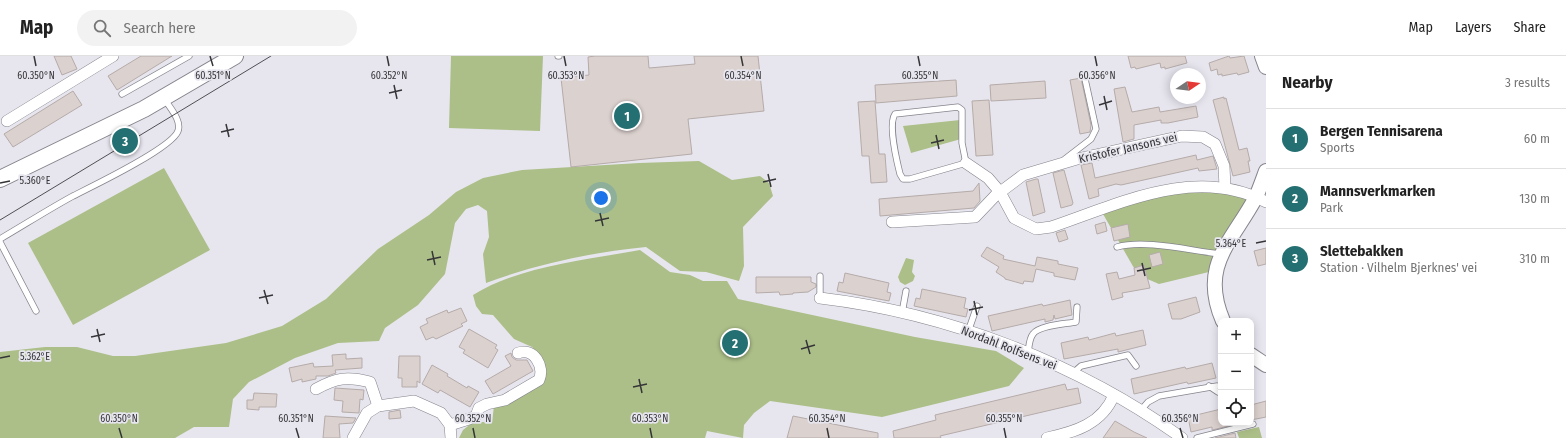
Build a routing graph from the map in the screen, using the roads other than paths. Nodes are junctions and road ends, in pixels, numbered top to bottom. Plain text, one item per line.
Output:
1 (113, 56) edge
2 (189, 56) edge
3 (236, 56) edge
4 (1262, 56) edge
5 (1266, 67) edge
6 (1084, 79) dead end
7 (122, 94) dead end
8 (164, 98) junction
9 (7, 121) dead end
10 (966, 163) junction
11 (1058, 164) junction
12 (1266, 171) edge
13 (0, 179) edge
14 (1225, 188) junction
15 (1000, 192) junction
16 (1261, 200) edge
17 (892, 222) dead end
18 (0, 240) edge
19 (1117, 247) dead end
20 (1221, 254) junction
21 (820, 276) dead end
22 (906, 291) dead end
23 (820, 298) joint
24 (977, 306) dead end
25 (1077, 307) dead end
26 (36, 311) dead end
27 (902, 313) junction
28 (1222, 318) edge
29 (968, 332) junction
30 (518, 353) dead end
31 (1028, 353) junction
32 (1254, 357) edge
33 (1266, 365) edge
34 (1136, 366) dead end
35 (1073, 373) junction
36 (316, 389) dead end
37 (1217, 389) dead end
38 (1114, 395) junction
39 (378, 406) junction
40 (1141, 410) junction
41 (450, 425) junction
42 (1245, 426) edge
43 (353, 438) edge
44 (451, 438) edge
45 (1047, 438) edge
46 (1182, 438) edge
47 (1197, 438) edge

1 - 9 street
2 - 7 lane
3 - 8 main road
4 - 5 street
6 - 11 lane
8 - 13 main road
8 - 18 lane
10 - 10 lane
10 - 15 street
11 - 14 street, Kristofer Jansons vei
11 - 15 street, Kristofer Jansons vei
12 - 16 street
14 - 15 street
14 - 16 street
15 - 17 street, Kristofer Jansons vei
16 - 20 street
18 - 26 lane
19 - 20 lane
20 - 28 street
21 - 23 lane
22 - 27 lane
23 - 27 street, Nordahl Rolfsens vei
24 - 29 lane
25 - 31 lane
27 - 29 street, Nordahl Rolfsens vei
29 - 31 street, Nordahl Rolfsens vei
30 - 41 street
31 - 35 street, Nordahl Rolfsens vei
32 - 33 street
34 - 35 lane
35 - 38 street, Nordahl Rolfsens vei
36 - 39 street
37 - 40 lane
38 - 40 street, Nordahl Rolfsens vei
38 - 45 street
39 - 41 street
39 - 43 street
40 - 46 street, Nordahl Rolfsens vei
41 - 44 street
42 - 47 lane

